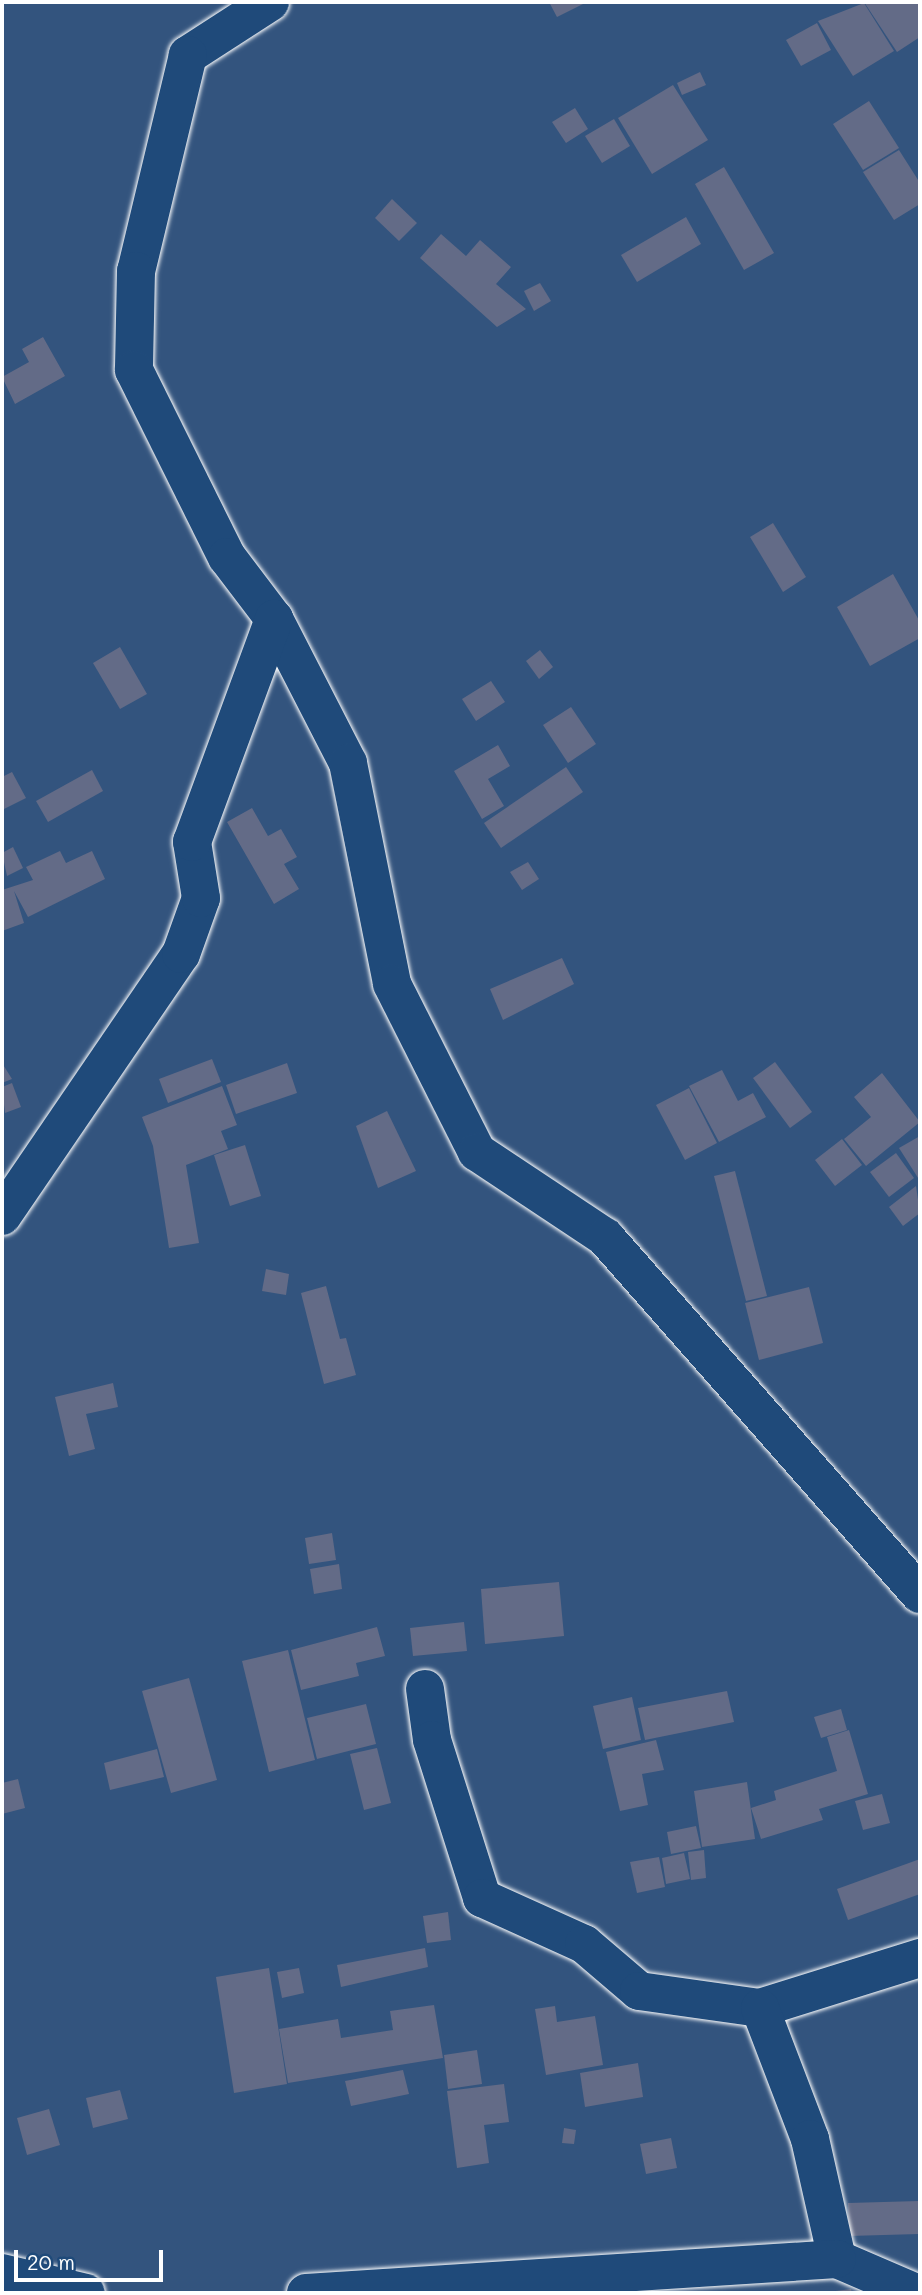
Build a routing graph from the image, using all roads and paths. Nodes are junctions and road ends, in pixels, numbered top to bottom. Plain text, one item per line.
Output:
1 (270, 2) edge
2 (274, 619) junction
3 (2, 1216) edge
4 (920, 1594) edge
5 (425, 1689) dead end
6 (920, 1958) edge
7 (760, 2008) junction
8 (837, 2259) junction
9 (2, 2273) edge
10 (86, 2293) edge
11 (306, 2293) edge
12 (916, 2293) edge

1 - 2 street
2 - 3 street
2 - 4 street
5 - 7 street
6 - 7 street
7 - 8 street
8 - 11 street
8 - 12 street
9 - 10 street

